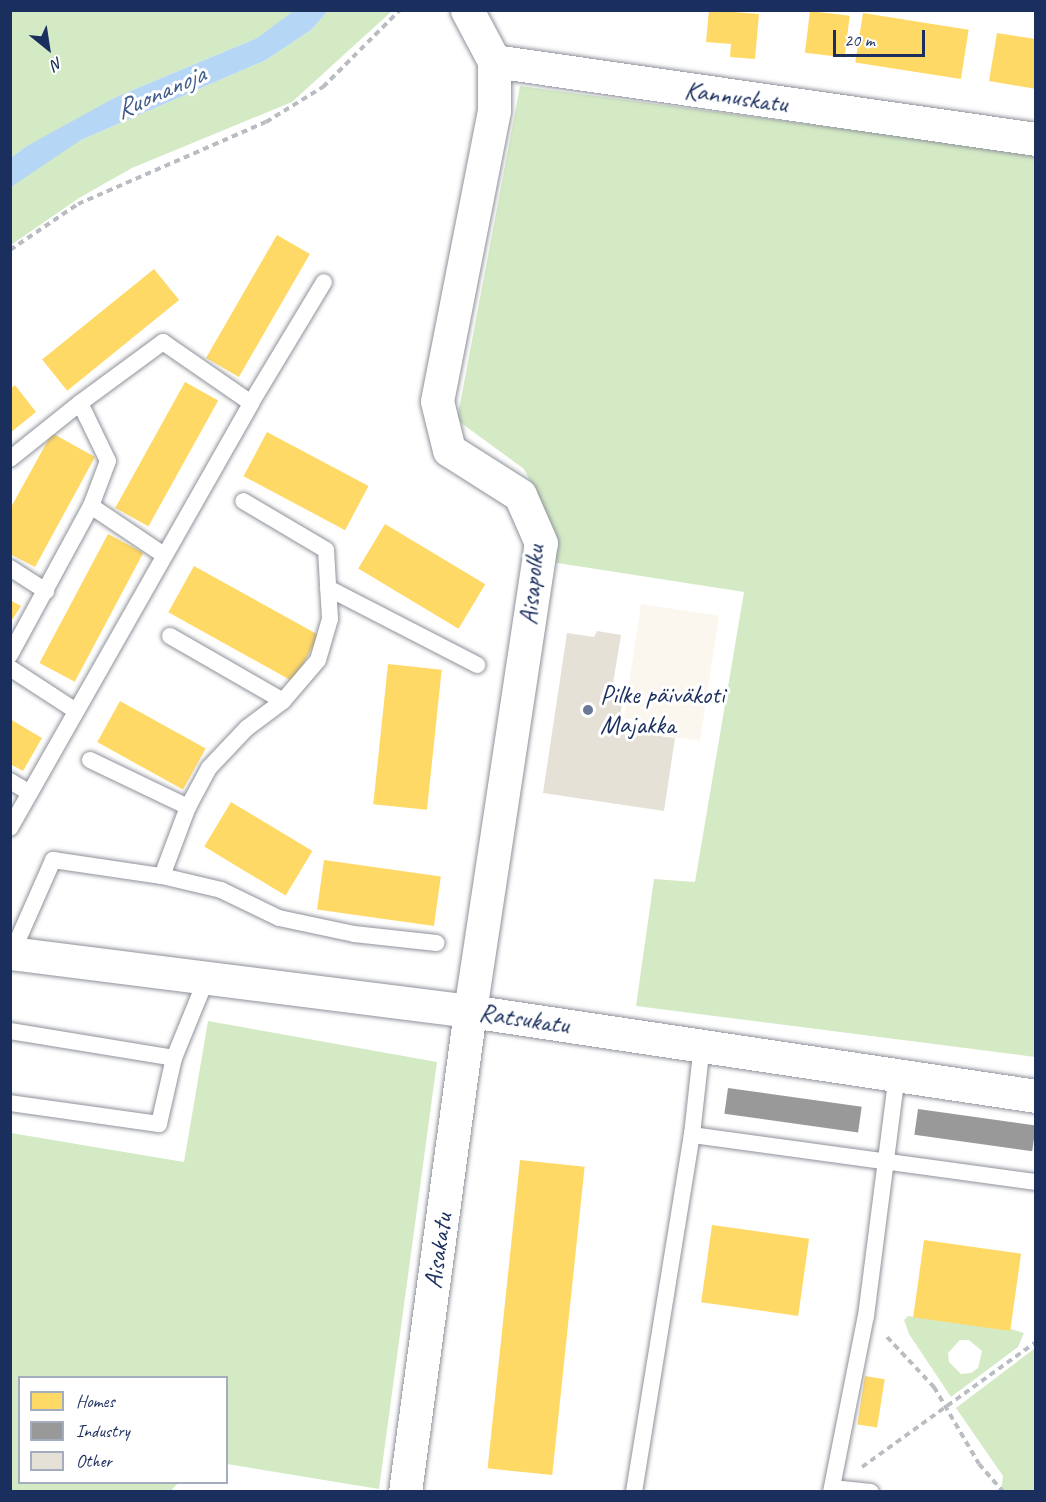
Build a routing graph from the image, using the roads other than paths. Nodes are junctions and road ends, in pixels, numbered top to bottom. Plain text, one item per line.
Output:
1 (467, 10) edge
2 (494, 61) junction
3 (1035, 140) edge
4 (324, 282) dead end
5 (80, 403) junction
6 (250, 403) junction
7 (10, 459) edge
8 (243, 501) dead end
9 (91, 506) junction
10 (164, 555) junction
11 (10, 568) edge
12 (328, 588) junction
13 (46, 591) junction
14 (170, 636) dead end
15 (10, 655) edge
16 (477, 666) dead end
17 (10, 668) edge
18 (283, 700) junction
19 (76, 711) junction
20 (90, 760) dead end
21 (10, 781) edge
22 (30, 793) junction
23 (188, 807) junction
24 (10, 828) edge
25 (162, 876) junction
26 (437, 943) dead end
27 (11, 953) edge
28 (207, 977) junction
29 (470, 1011) junction
30 (10, 1031) edge
31 (702, 1044) junction
32 (174, 1058) junction
33 (897, 1074) junction
34 (1035, 1096) edge
35 (10, 1103) edge
36 (692, 1135) junction
37 (889, 1162) junction
38 (1035, 1182) edge
39 (832, 1490) edge
40 (405, 1491) edge
41 (634, 1491) edge
42 (871, 1491) edge

1 - 2 street
2 - 3 street, Kannuskatu
2 - 29 street, Aisapolku
4 - 6 lane
5 - 6 lane
5 - 7 lane
5 - 9 lane
6 - 10 lane
8 - 12 lane
9 - 10 lane
9 - 13 lane
10 - 19 lane
11 - 13 lane
12 - 16 lane
12 - 18 lane
13 - 15 lane
14 - 18 lane
17 - 19 lane
18 - 23 lane
19 - 22 lane
20 - 23 lane
21 - 22 lane
22 - 24 lane
23 - 25 lane
25 - 26 lane
25 - 27 lane
27 - 28 street, Ratsukatu
28 - 29 street, Ratsukatu
28 - 32 lane
29 - 31 street, Ratsukatu
29 - 40 street, Aisakatu
30 - 32 lane
31 - 33 street, Ratsukatu
31 - 36 lane
32 - 35 lane
33 - 34 street, Ratsukatu
33 - 37 lane
36 - 37 lane
36 - 41 lane
37 - 38 lane
37 - 39 lane
39 - 42 lane

